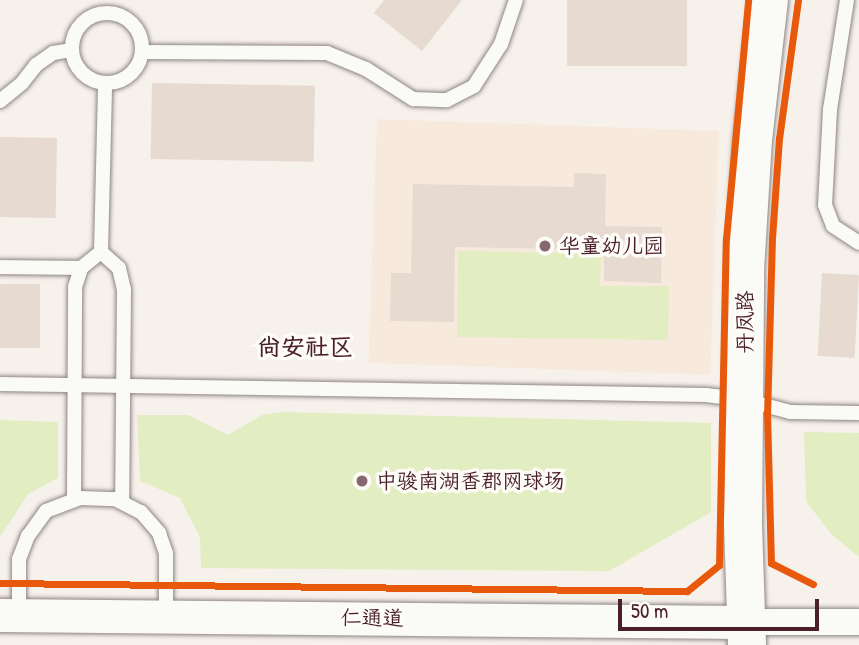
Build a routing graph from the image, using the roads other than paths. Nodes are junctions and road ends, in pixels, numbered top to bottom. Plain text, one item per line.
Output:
1 (516, 0) edge
2 (769, 0) edge
3 (848, 0) edge
4 (71, 50) junction
5 (142, 52) junction
6 (105, 83) junction
7 (0, 101) edge
8 (859, 243) edge
9 (101, 252) junction
10 (0, 267) edge
11 (81, 268) junction
12 (0, 384) edge
13 (75, 385) junction
14 (123, 386) junction
15 (745, 400) junction
16 (859, 413) edge
17 (74, 500) junction
18 (122, 502) junction
19 (9, 615) edge
20 (166, 616) junction
21 (859, 622) edge
22 (745, 633) edge

1 - 5 lane
2 - 15 main road, 丹凤路
3 - 8 lane
4 - 5 lane
4 - 6 lane
4 - 7 lane
5 - 6 lane
6 - 9 lane
9 - 11 lane
9 - 14 lane
10 - 11 lane
11 - 13 lane
12 - 13 lane
13 - 14 lane
13 - 17 lane
14 - 15 lane
14 - 18 lane
15 - 16 lane
15 - 22 main road, 丹凤路
17 - 18 lane
17 - 19 lane
18 - 20 lane
19 - 20 street, 仁通道
20 - 22 street, 仁通道
21 - 22 street

